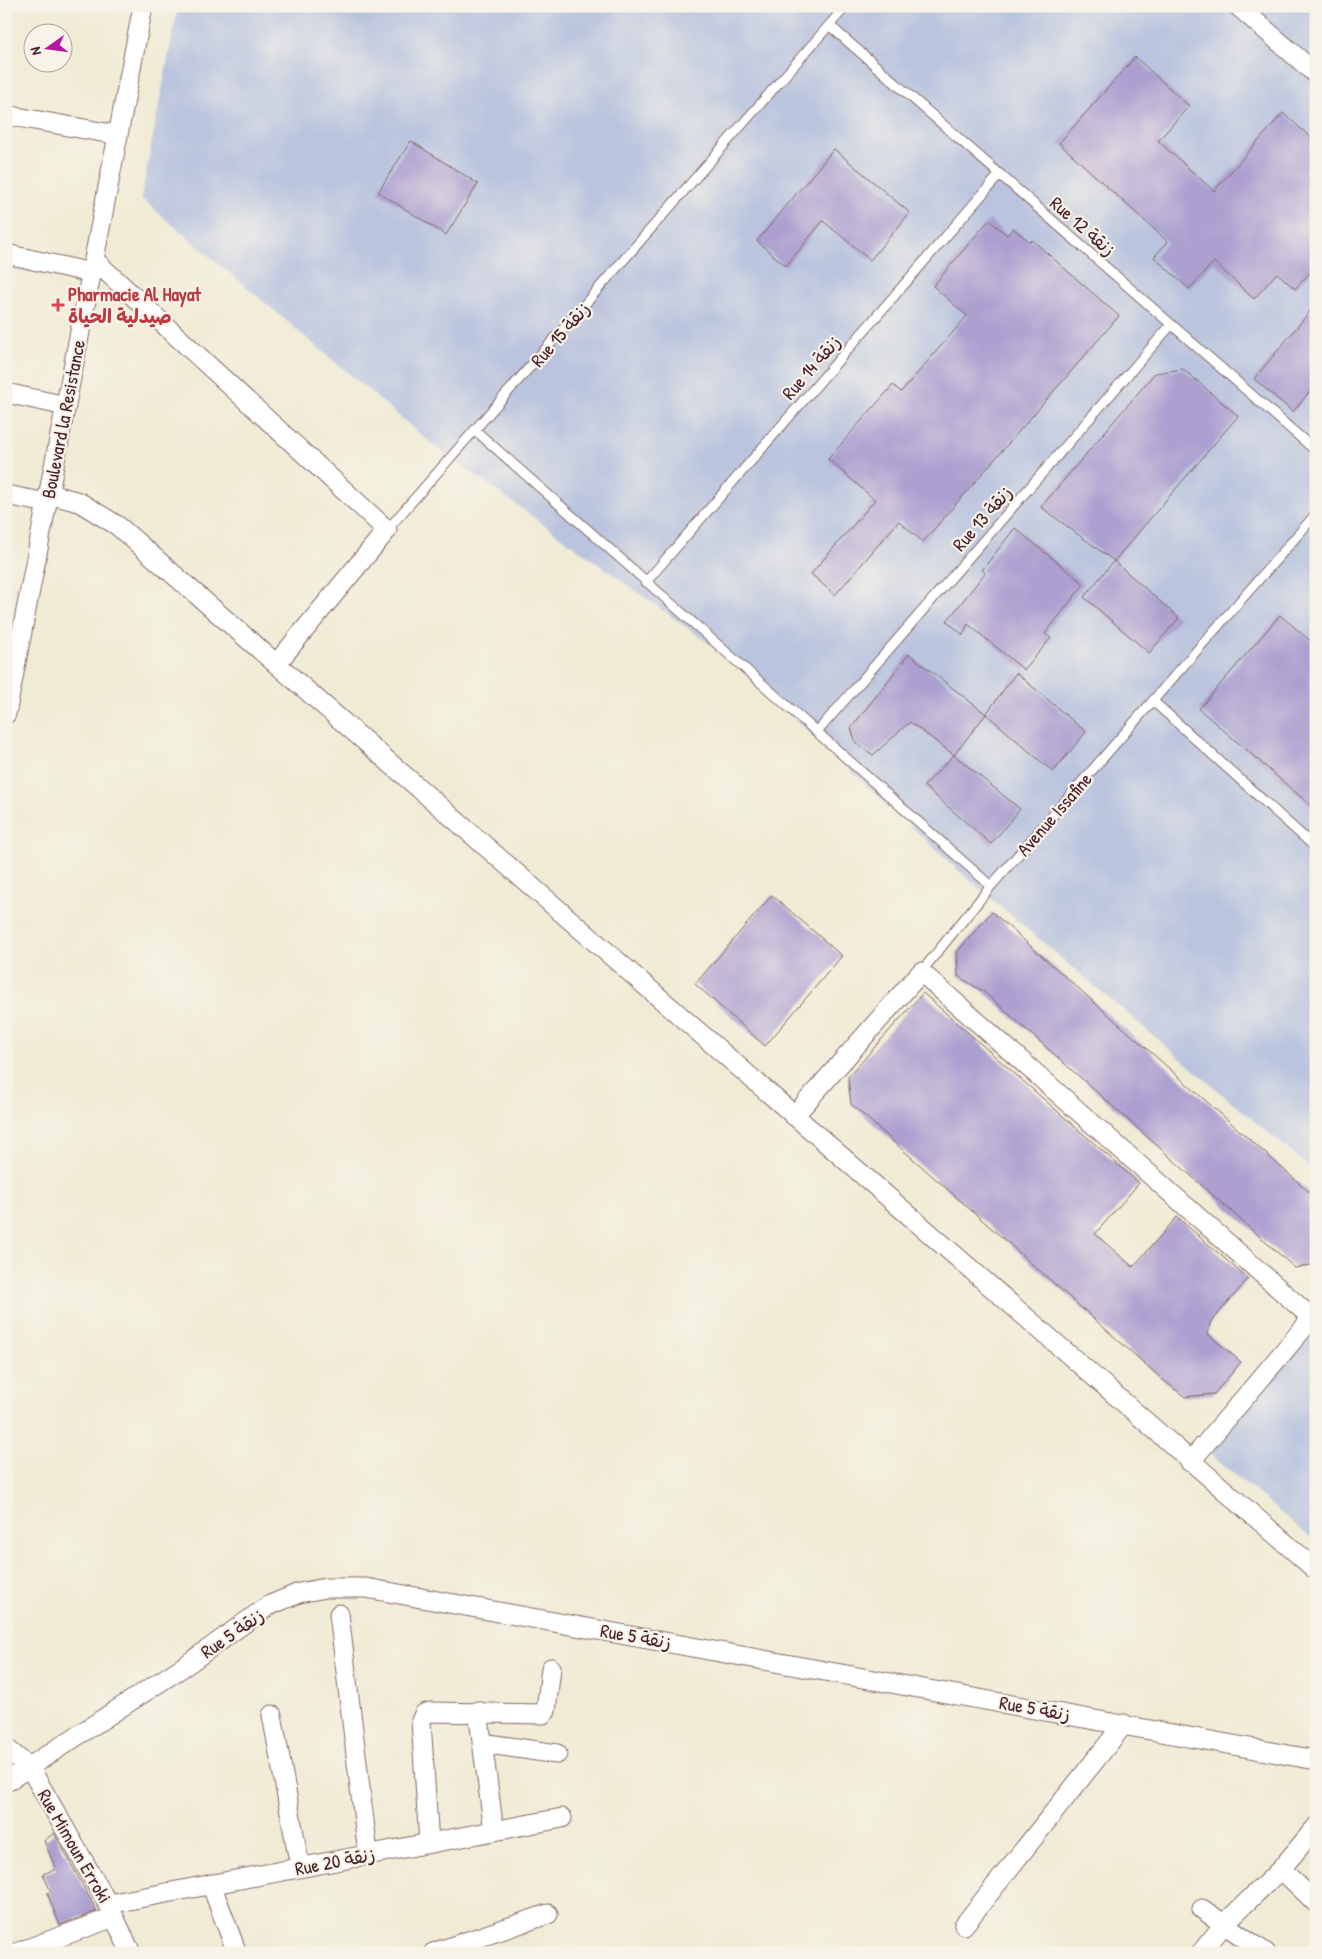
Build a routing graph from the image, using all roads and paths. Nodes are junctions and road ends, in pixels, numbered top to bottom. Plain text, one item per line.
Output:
1 (846, 6) edge
2 (1238, 6) edge
3 (141, 7) edge
4 (829, 25) junction
5 (1316, 74) edge
6 (6, 115) edge
7 (118, 135) junction
8 (1000, 174) junction
9 (6, 254) edge
10 (93, 266) junction
11 (1171, 324) junction
12 (6, 393) edge
13 (66, 406) junction
14 (476, 431) junction
15 (1316, 451) edge
16 (6, 494) edge
17 (48, 498) junction
18 (1316, 514) edge
19 (387, 530) junction
20 (646, 582) junction
21 (11, 663) edge
22 (277, 664) junction
23 (1153, 701) junction
24 (6, 714) edge
25 (817, 732) junction
26 (1316, 848) edge
27 (990, 886) junction
28 (921, 972) junction
29 (794, 1116) junction
30 (1314, 1316) edge
31 (1190, 1462) junction
32 (1316, 1570) edge
33 (339, 1614) dead end
34 (552, 1668) dead end
35 (478, 1711) junction
36 (272, 1716) dead end
37 (1124, 1724) junction
38 (482, 1743) junction
39 (6, 1748) edge
40 (557, 1754) dead end
41 (1316, 1760) edge
42 (30, 1768) junction
43 (6, 1782) edge
44 (562, 1818) dead end
45 (1316, 1828) edge
46 (494, 1831) junction
47 (429, 1843) junction
48 (368, 1854) junction
49 (300, 1867) junction
50 (1281, 1869) junction
51 (212, 1884) junction
52 (1316, 1903) edge
53 (1202, 1909) dead end
54 (111, 1910) junction
55 (548, 1914) dead end
56 (1224, 1924) junction
57 (964, 1925) dead end
58 (16, 1953) edge
59 (131, 1953) edge
60 (237, 1953) edge
61 (433, 1953) edge
62 (1201, 1953) edge
63 (1266, 1953) edge

1 - 4 lane, Rue 15 زنقة
2 - 5 street
3 - 7 street, Boulevard la Resistance
4 - 8 lane, Rue 12 زنقة
4 - 14 lane, Rue 15 زنقة
6 - 7 street
7 - 10 street, Boulevard la Resistance
8 - 11 lane, Rue 12 زنقة
8 - 20 lane, Rue 14 زنقة
9 - 10 street
10 - 13 street, Boulevard la Resistance
10 - 19 street
11 - 15 lane, Rue 12 زنقة
11 - 25 lane, Rue 13 زنقة
12 - 13 street
13 - 17 street, Boulevard la Resistance
14 - 19 lane, Rue 15 زنقة
14 - 20 lane
16 - 17 street
17 - 21 street, Boulevard la Resistance
17 - 22 street
18 - 23 lane, Avenue Issafine
19 - 22 street, Rue 15 زنقة
20 - 25 lane
21 - 24 street, Boulevard la Resistance
22 - 29 street
23 - 26 lane
23 - 27 lane, Avenue Issafine
25 - 27 lane
27 - 28 lane, Avenue Issafine
28 - 29 street, Avenue Issafine
28 - 30 street
29 - 31 street
30 - 31 street
31 - 32 street
33 - 48 street
34 - 35 street
35 - 38 street
35 - 47 street
36 - 49 street
37 - 41 street, Rue 5 زنقة
37 - 42 street, Rue 5 زنقة
37 - 57 street
38 - 40 street
38 - 46 street
39 - 42 street, Rue Mimoun Erroki
42 - 43 street, Rue 5 زنقة
42 - 54 street, Rue Mimoun Erroki
44 - 46 street, Rue 20 زنقة
45 - 50 street
46 - 47 street, Rue 20 زنقة
47 - 48 street, Rue 20 زنقة
48 - 49 street, Rue 20 زنقة
49 - 51 street, Rue 20 زنقة
50 - 52 street
50 - 56 street
51 - 54 street, Rue 20 زنقة
51 - 60 street
53 - 56 street
54 - 58 street, Rue 20 زنقة
54 - 59 street, Rue Mimoun Erroki
55 - 61 street
56 - 62 street
56 - 63 street

